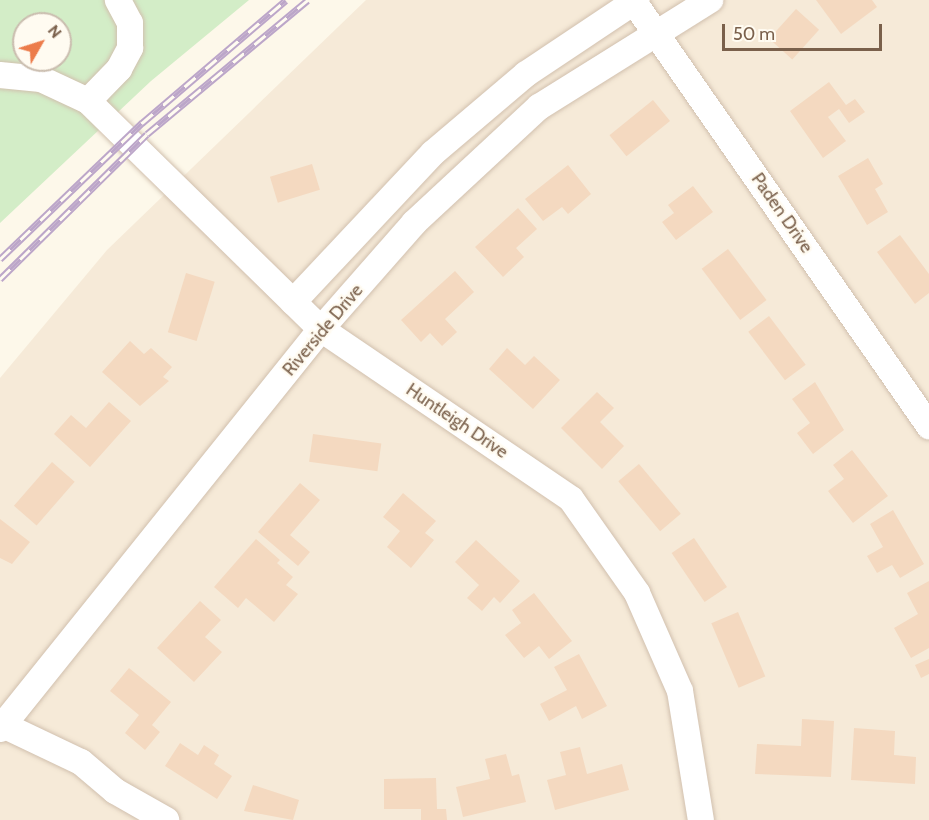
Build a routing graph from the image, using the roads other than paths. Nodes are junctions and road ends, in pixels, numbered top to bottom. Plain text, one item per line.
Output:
1 (118, 0) edge
2 (710, 0) edge
3 (635, 1) edge
4 (657, 33) junction
5 (0, 75) edge
6 (88, 101) junction
7 (293, 302) junction
8 (321, 330) junction
9 (929, 426) edge
10 (2, 727) edge
11 (166, 820) edge
12 (701, 820) edge

1 - 6 street
2 - 4 street, Riverside Drive
3 - 4 street, Paden Drive
3 - 7 street
4 - 8 street, Riverside Drive
4 - 9 street, Paden Drive
5 - 6 street, Huntleigh Drive
6 - 7 street, Huntleigh Drive
7 - 8 street, Huntleigh Drive
8 - 10 street, Riverside Drive
8 - 12 street, Huntleigh Drive
10 - 11 street

